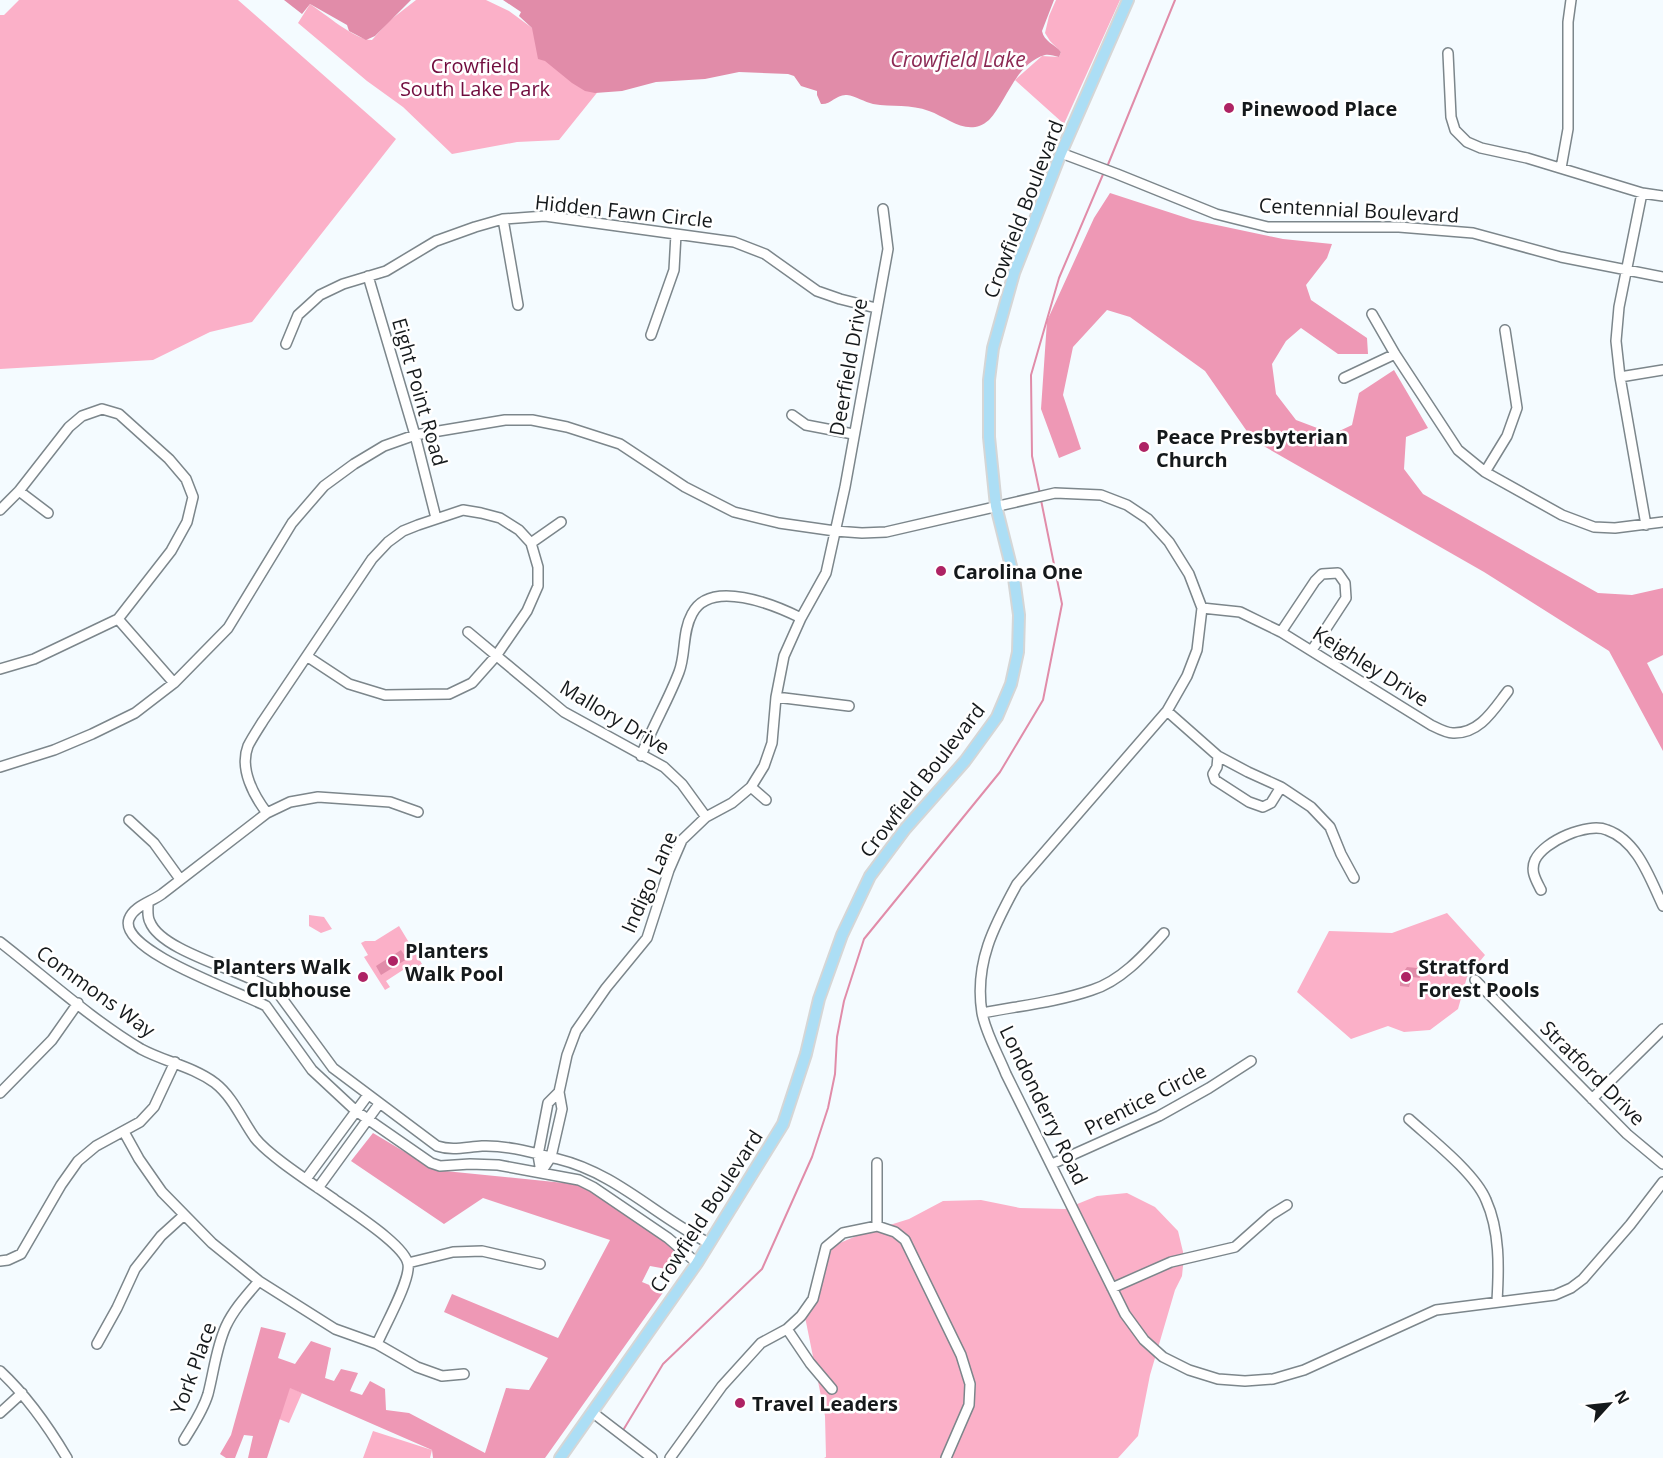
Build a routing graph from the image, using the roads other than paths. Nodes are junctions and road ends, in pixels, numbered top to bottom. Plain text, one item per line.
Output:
1 (1128, 0) edge
2 (1571, 0) edge
3 (1448, 53) dead end
4 (1062, 153) junction
5 (1561, 168) junction
6 (1642, 193) junction
7 (1663, 196) edge
8 (883, 209) dead end
9 (503, 219) junction
10 (676, 234) junction
11 (1626, 271) junction
12 (368, 276) junction
13 (1663, 277) edge
14 (518, 305) dead end
15 (876, 308) junction
16 (1372, 314) dead end
17 (1505, 330) dead end
18 (651, 335) dead end
19 (286, 344) dead end
20 (1395, 354) junction
21 (1663, 370) edge
22 (1620, 377) junction
23 (1344, 378) dead end
24 (792, 415) dead end
25 (415, 435) junction
26 (854, 435) junction
27 (1485, 472) junction
28 (19, 491) junction
29 (996, 506) junction
30 (0, 510) edge
31 (48, 513) dead end
32 (436, 518) junction
33 (561, 522) dead end
34 (1663, 522) edge
35 (1646, 525) junction
36 (835, 531) junction
37 (531, 543) junction
38 (1202, 608) junction
39 (801, 618) junction
40 (118, 619) junction
41 (468, 632) dead end
42 (1281, 632) junction
43 (1311, 650) junction
44 (496, 656) junction
45 (308, 657) junction
46 (0, 669) edge
47 (174, 684) junction
48 (1508, 691) dead end
49 (776, 697) junction
50 (849, 706) dead end
51 (1167, 711) junction
52 (641, 756) junction
53 (1218, 756) junction
54 (0, 767) edge
55 (752, 787) junction
56 (1281, 787) junction
57 (766, 800) dead end
58 (418, 812) dead end
59 (267, 813) junction
60 (706, 817) junction
61 (129, 820) dead end
62 (1354, 878) dead end
63 (180, 879) junction
64 (1541, 890) dead end
65 (147, 904) junction
66 (1663, 906) edge
67 (1164, 933) dead end
68 (0, 942) edge
69 (1475, 980) dead end
70 (78, 1003) junction
71 (289, 1007) junction
72 (982, 1013) junction
73 (275, 1017) junction
74 (1663, 1029) edge
75 (310, 1037) junction
76 (297, 1048) junction
77 (1251, 1061) dead end
78 (175, 1062) junction
79 (559, 1092) junction
80 (0, 1093) edge
81 (368, 1095) junction
82 (1592, 1099) junction
83 (379, 1104) junction
84 (356, 1111) junction
85 (1409, 1119) dead end
86 (368, 1120) junction
87 (124, 1132) junction
88 (538, 1155) junction
89 (551, 1157) junction
90 (878, 1163) dead end
91 (1052, 1164) junction
92 (1663, 1164) edge
93 (541, 1172) junction
94 (306, 1179) junction
95 (1663, 1182) edge
96 (318, 1188) junction
97 (1287, 1205) dead end
98 (183, 1216) junction
99 (877, 1226) junction
100 (709, 1243) junction
101 (0, 1261) edge
102 (408, 1263) junction
103 (697, 1263) junction
104 (540, 1264) dead end
105 (259, 1281) junction
106 (1112, 1288) junction
107 (1497, 1301) junction
108 (787, 1329) junction
109 (97, 1344) dead end
110 (377, 1344) junction
111 (464, 1374) dead end
112 (2, 1377) edge
113 (832, 1389) dead end
114 (22, 1393) junction
115 (592, 1412) junction
116 (0, 1413) edge
117 (184, 1440) dead end
118 (67, 1458) edge
119 (560, 1458) edge
120 (652, 1458) edge
121 (670, 1458) edge
122 (946, 1458) edge

1 - 4 main road, Crowfield Boulevard
2 - 5 street
3 - 5 street
4 - 11 street, Centennial Boulevard
4 - 29 main road, Crowfield Boulevard
5 - 6 street
6 - 7 street
6 - 11 street
8 - 15 street, Deerfield Drive
9 - 10 street, Hidden Fawn Circle
9 - 12 street, Hidden Fawn Circle
9 - 14 street
10 - 15 street, Hidden Fawn Circle
10 - 18 street
11 - 13 street, Centennial Boulevard
11 - 22 street
12 - 19 street, Hidden Fawn Circle
12 - 25 street, Eight Point Road
15 - 26 street, Deerfield Drive
16 - 20 street
17 - 27 street
20 - 23 street
20 - 27 street
21 - 22 street
22 - 35 street
24 - 26 street
25 - 32 street, Eight Point Road
25 - 36 street, Londonderry Road
25 - 47 street, Londonderry Road
26 - 36 street, Deerfield Drive
27 - 35 street
28 - 30 street
28 - 31 street
28 - 40 street
29 - 36 street, Londonderry Road
29 - 38 street, Londonderry Road
29 - 100 main road, Crowfield Boulevard
32 - 37 street
32 - 45 street
33 - 37 street
34 - 35 street
36 - 39 street, Indigo Lane
37 - 44 street
38 - 42 street, Keighley Drive
38 - 51 street, Londonderry Road
39 - 49 street, Indigo Lane
39 - 52 street
40 - 46 street
40 - 47 street
41 - 44 street, Mallory Drive
42 - 43 street, Keighley Drive
42 - 43 street
43 - 48 street, Keighley Drive
44 - 45 street
44 - 52 street, Mallory Drive
45 - 59 street
47 - 54 street, Londonderry Road
49 - 50 street
49 - 55 street, Indigo Lane
51 - 53 street
51 - 72 street, Londonderry Road
52 - 60 street, Mallory Drive
53 - 56 street
53 - 56 street
55 - 57 street
55 - 60 street, Indigo Lane
56 - 62 street
58 - 59 street
59 - 63 street
60 - 79 street, Indigo Lane
61 - 63 street
63 - 65 street
64 - 66 street
65 - 71 street
65 - 73 street
67 - 72 street
68 - 70 street, Commons Way
69 - 82 street, Stratford Drive
70 - 78 street, Commons Way
70 - 80 street
71 - 73 street
71 - 75 street
72 - 91 street, Londonderry Road
73 - 76 street
74 - 82 street
75 - 76 street
75 - 81 street
76 - 84 street
77 - 91 street, Prentice Circle
78 - 87 street
78 - 94 street, Commons Way
79 - 88 street, Indigo Lane
79 - 89 street, Indigo Lane
81 - 83 street
81 - 84 street
82 - 92 street, Stratford Drive
83 - 86 street
83 - 88 street
84 - 86 street
84 - 94 street
85 - 107 street
86 - 93 street
86 - 96 street
87 - 98 street
87 - 101 street
88 - 89 street
88 - 93 street, Indigo Lane
89 - 93 street, Indigo Lane
89 - 100 street
90 - 99 street
91 - 106 street, Londonderry Road
93 - 103 street
94 - 96 street, Commons Way
95 - 107 street, Londonderry Road
96 - 102 street, Commons Way
97 - 106 street
98 - 105 street
98 - 109 street
99 - 108 street
99 - 122 street
100 - 103 main road, Crowfield Boulevard
102 - 104 street
102 - 110 street
103 - 115 main road, Crowfield Boulevard
105 - 110 street
105 - 117 street, York Place
106 - 107 street, Londonderry Road
108 - 113 street
108 - 121 street
110 - 111 street
112 - 114 street
114 - 116 street
114 - 118 street
115 - 119 main road, Crowfield Boulevard
115 - 120 street

